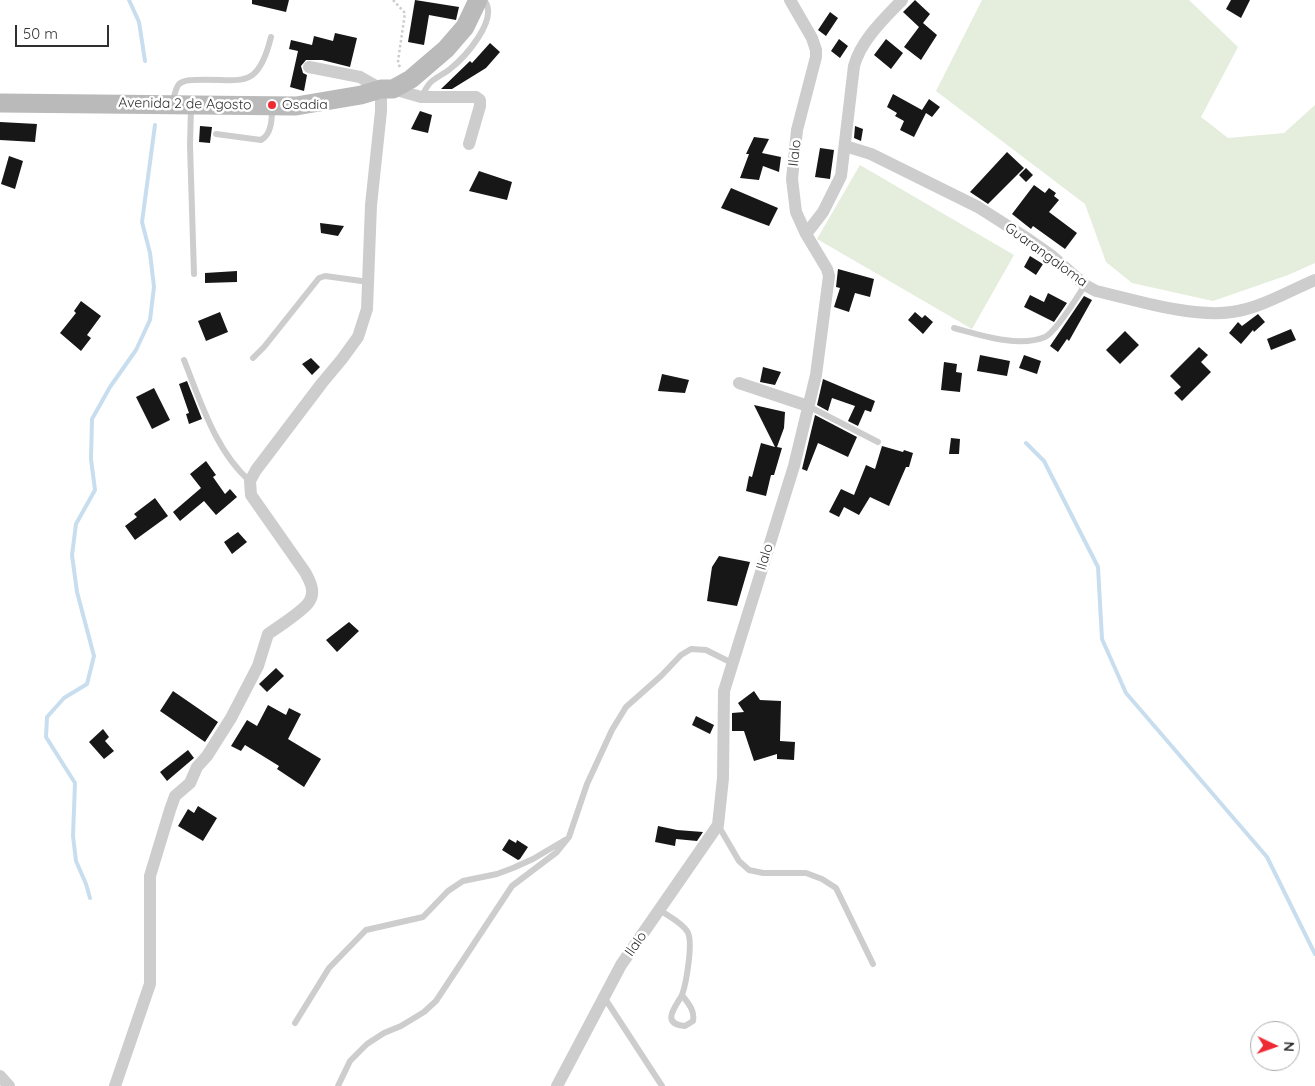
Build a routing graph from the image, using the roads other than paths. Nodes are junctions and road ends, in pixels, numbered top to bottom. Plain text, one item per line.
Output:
1 (478, 0) edge
2 (484, 0) edge
3 (790, 0) edge
4 (902, 0) edge
5 (272, 37) dead end
6 (309, 67) dead end
7 (387, 89) junction
8 (421, 97) junction
9 (0, 103) edge
10 (172, 104) junction
11 (192, 104) junction
12 (272, 105) junction
13 (216, 134) dead end
14 (469, 144) dead end
15 (845, 146) junction
16 (806, 234) junction
17 (194, 274) dead end
18 (1315, 280) edge
19 (369, 282) junction
20 (1085, 285) junction
21 (954, 328) dead end
22 (253, 358) dead end
23 (184, 360) dead end
24 (739, 383) dead end
25 (808, 406) junction
26 (878, 442) dead end
27 (250, 481) junction
28 (732, 663) junction
29 (718, 826) junction
30 (569, 837) junction
31 (660, 910) junction
32 (874, 964) dead end
33 (682, 995) junction
34 (604, 996) junction
35 (295, 1023) dead end
36 (0, 1076) edge
37 (9, 1086) edge
38 (116, 1086) edge
39 (338, 1086) edge
40 (557, 1086) edge
41 (662, 1086) edge

1 - 7 main road, Avenida 2 de Agosto
2 - 8 lane
3 - 16 street, Ilalo
4 - 15 street
5 - 10 lane
6 - 7 street
7 - 8 street
7 - 12 main road, Avenida 2 de Agosto
7 - 19 street
8 - 14 street
9 - 10 main road, Avenida 2 de Agosto
10 - 11 main road, Avenida 2 de Agosto
11 - 12 main road, Avenida 2 de Agosto
11 - 17 lane
12 - 13 lane
15 - 16 street
15 - 20 street, Guarangaloma
16 - 25 street, Ilalo
18 - 20 street, Guarangaloma
19 - 22 lane
19 - 27 street
20 - 21 lane
23 - 27 lane
24 - 25 street
25 - 26 lane
25 - 28 street, Ilalo
27 - 38 street
28 - 29 street, Ilalo
28 - 30 lane
29 - 31 street, Ilalo
29 - 32 lane
30 - 35 lane
30 - 39 lane
31 - 33 lane
31 - 34 street, Ilalo
33 - 33 lane
34 - 40 street, Ilalo
34 - 41 lane
36 - 37 street

